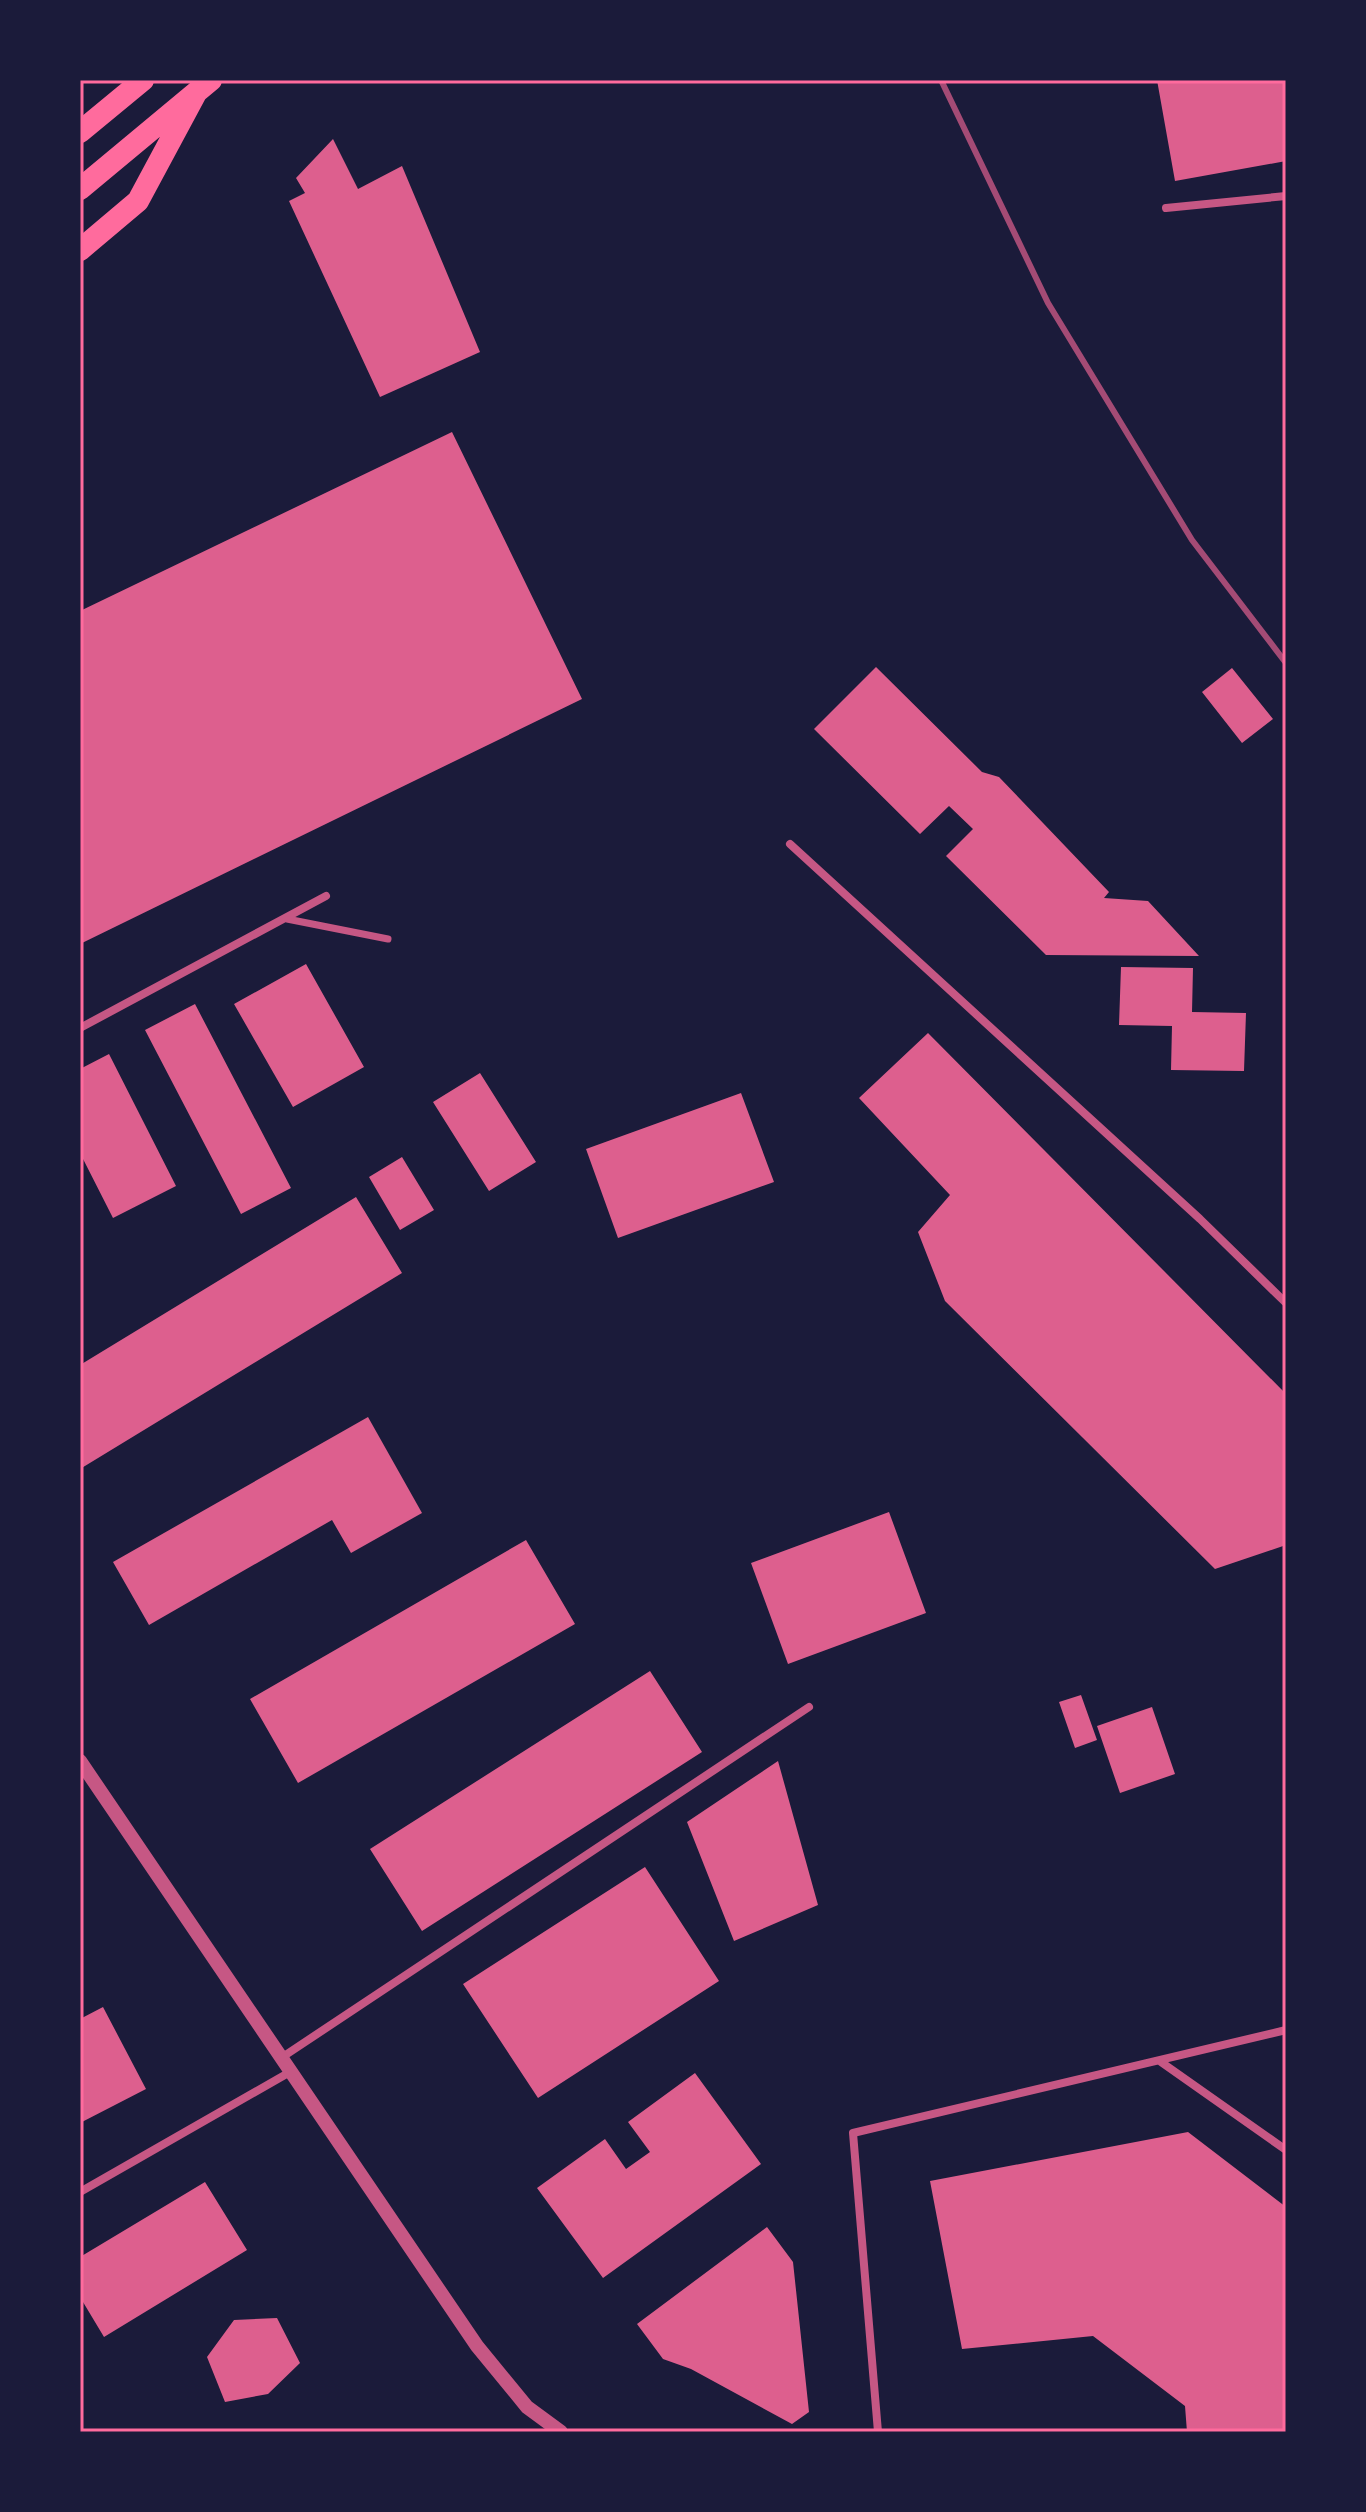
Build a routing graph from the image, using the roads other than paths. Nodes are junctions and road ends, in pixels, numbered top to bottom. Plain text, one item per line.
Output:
1 (143, 80) edge
2 (203, 87) edge
3 (80, 132) edge
4 (80, 189) edge
5 (1286, 196) edge
6 (1166, 208) dead end
7 (80, 250) edge
8 (790, 844) dead end
9 (326, 896) dead end
10 (287, 919) junction
11 (388, 939) dead end
12 (80, 1028) edge
13 (1286, 1303) edge
14 (809, 1707) dead end
15 (80, 1761) edge
16 (1286, 2030) edge
17 (280, 2058) junction
18 (1161, 2062) junction
19 (290, 2072) junction
20 (1286, 2150) edge
21 (80, 2192) edge
22 (561, 2432) edge
23 (878, 2432) edge

1 - 3 highway
2 - 4 highway
2 - 7 highway
5 - 6 street
8 - 13 street
9 - 10 street
10 - 11 street
10 - 12 street
14 - 17 street
15 - 17 street
16 - 18 street
17 - 19 street
18 - 20 street
18 - 23 street
19 - 21 street
19 - 22 street

